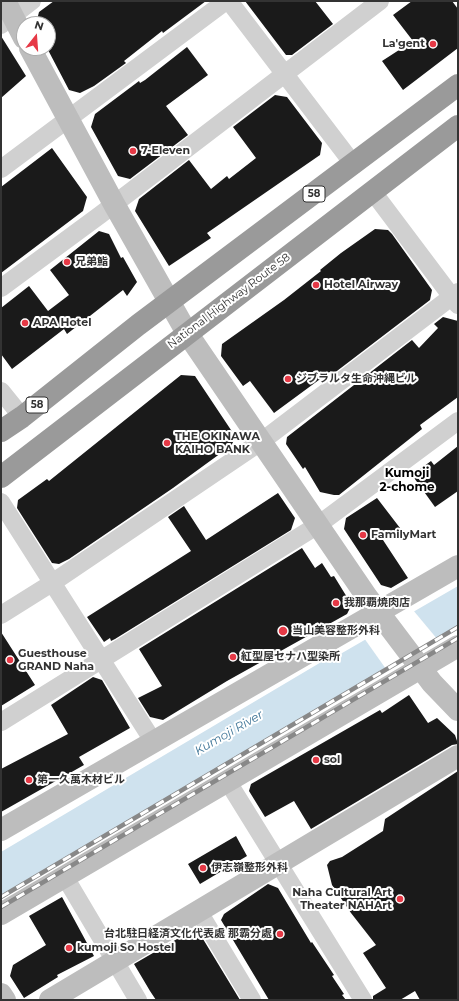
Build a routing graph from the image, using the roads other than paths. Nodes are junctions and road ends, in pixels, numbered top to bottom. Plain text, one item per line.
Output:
1 (32, 1) edge
2 (228, 1) edge
3 (380, 1) edge
4 (6, 14) edge
5 (16, 27) edge
6 (34, 56) edge
7 (285, 74) junction
8 (458, 85) edge
9 (68, 119) junction
10 (458, 126) edge
11 (354, 165) junction
12 (1, 169) edge
13 (373, 192) junction
14 (114, 204) junction
15 (1, 288) edge
16 (456, 298) edge
17 (170, 302) junction
18 (187, 333) junction
19 (1, 391) edge
20 (22, 417) junction
21 (458, 421) edge
22 (1, 431) edge
23 (262, 442) junction
24 (1, 477) edge
25 (1, 502) edge
26 (318, 525) junction
27 (458, 566) edge
28 (52, 583) junction
29 (1, 616) edge
30 (382, 617) junction
31 (458, 646) edge
32 (102, 660) junction
33 (415, 662) junction
34 (458, 710) edge
35 (1, 722) edge
36 (153, 741) junction
37 (458, 756) edge
38 (228, 782) junction
39 (1, 830) edge
40 (279, 863) junction
41 (65, 877) junction
42 (199, 912) junction
43 (1, 914) edge
44 (115, 962) junction
45 (1, 994) edge
46 (5, 1000) edge
47 (50, 1000) edge
48 (138, 1000) edge
49 (252, 1000) edge
50 (363, 1000) edge

1 - 4 street
2 - 7 street
2 - 9 street
3 - 7 street
4 - 5 street
6 - 9 street
7 - 11 street
7 - 14 street
8 - 11 highway, 58
9 - 12 street
9 - 14 street
10 - 13 highway, National Highway Route 58
11 - 17 highway, 58
13 - 16 street
13 - 18 highway, National Highway Route 58
14 - 15 street
14 - 17 street
16 - 23 street
17 - 18 street
17 - 20 highway, 58
18 - 23 street
18 - 24 highway, National Highway Route 58
19 - 20 street
20 - 22 highway, 58
21 - 26 street
23 - 26 street
23 - 28 street
25 - 28 street
26 - 30 street
26 - 32 street
27 - 30 street
28 - 29 street
28 - 32 street
30 - 33 street
30 - 36 street
31 - 33 street
32 - 35 street
32 - 36 street
33 - 34 street
33 - 38 street
36 - 39 street
37 - 40 street
38 - 40 street
38 - 41 street
40 - 42 street
40 - 50 street
41 - 43 street
41 - 44 street
42 - 44 street
42 - 49 street
44 - 47 street
44 - 48 street
45 - 46 street

